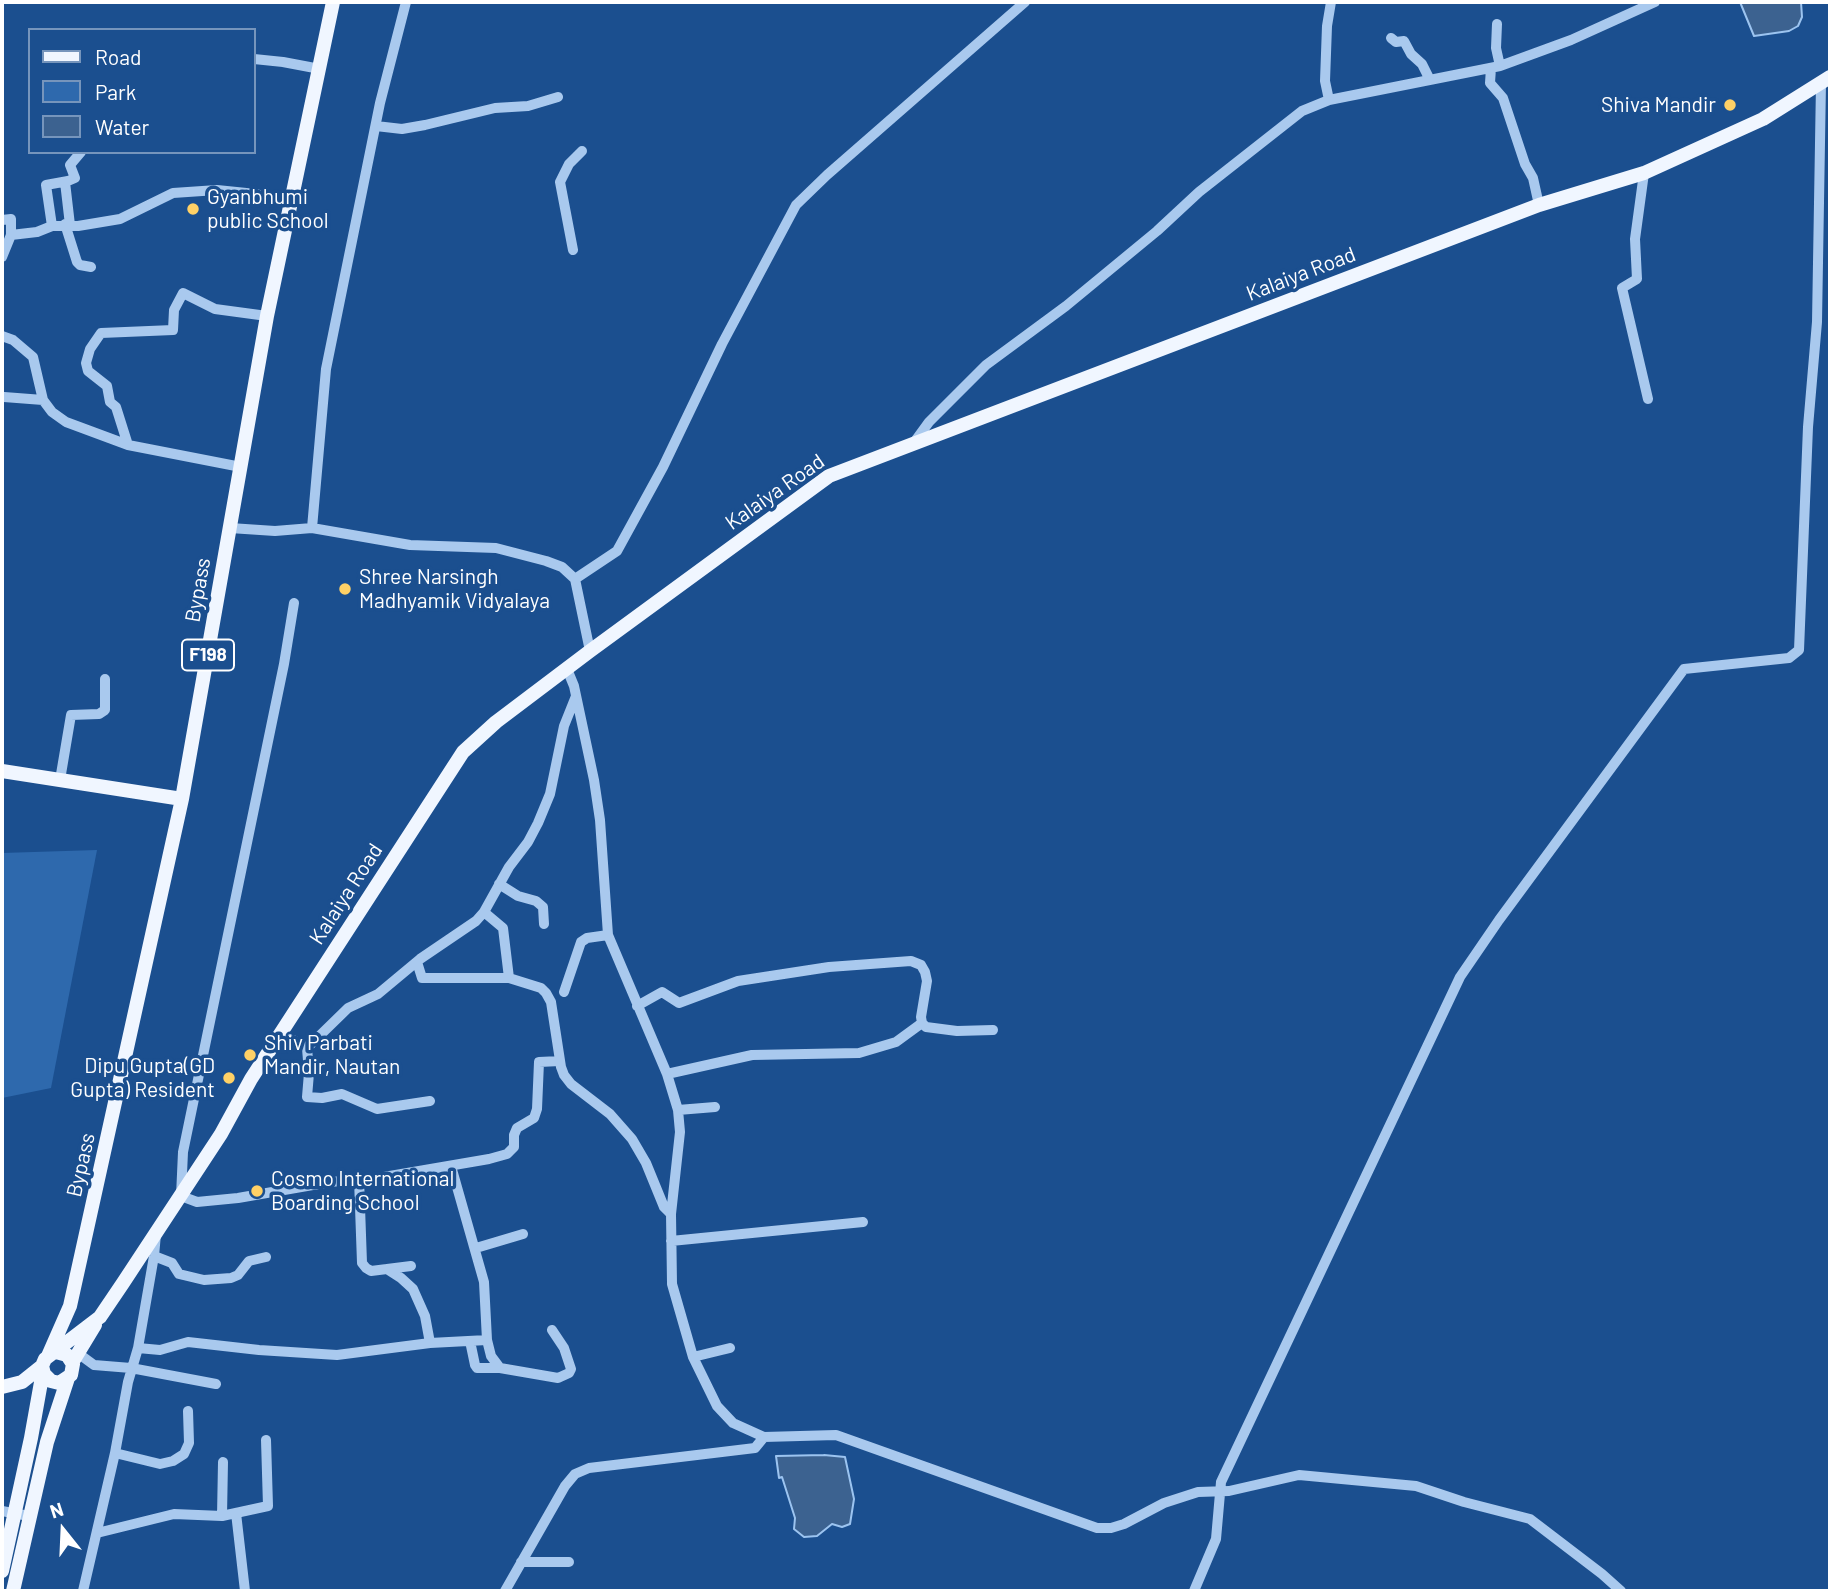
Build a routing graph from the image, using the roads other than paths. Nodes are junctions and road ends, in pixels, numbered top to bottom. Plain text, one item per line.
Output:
1 (332, 2) edge
2 (406, 2) edge
3 (1025, 2) edge
4 (1331, 2) edge
5 (1655, 2) edge
6 (1497, 24) dead end
7 (1391, 38) dead end
8 (256, 60) edge
9 (1496, 67) junction
10 (320, 69) junction
11 (1430, 80) junction
12 (1826, 80) edge
13 (558, 97) dead end
14 (1329, 100) junction
15 (376, 126) junction
16 (582, 151) dead end
17 (79, 154) edge
18 (1644, 173) junction
19 (65, 182) junction
20 (291, 204) junction
21 (1539, 205) junction
22 (2, 220) edge
23 (68, 225) junction
24 (52, 226) junction
25 (11, 235) junction
26 (573, 250) dead end
27 (2, 257) edge
28 (91, 267) dead end
29 (267, 316) junction
30 (2, 336) edge
31 (4, 397) dead end
32 (1648, 399) dead end
33 (43, 400) junction
34 (913, 444) junction
35 (128, 445) junction
36 (241, 467) junction
37 (230, 528) junction
38 (312, 528) junction
39 (575, 579) junction
40 (294, 603) dead end
41 (590, 651) junction
42 (567, 669) junction
43 (105, 679) dead end
44 (576, 696) junction
45 (2, 771) edge
46 (60, 780) junction
47 (183, 799) junction
48 (499, 884) junction
49 (484, 912) junction
50 (544, 924) dead end
51 (608, 935) junction
52 (417, 962) junction
53 (509, 978) junction
54 (564, 992) dead end
55 (636, 1006) junction
56 (922, 1023) junction
57 (993, 1030) dead end
58 (281, 1033) junction
59 (307, 1048) junction
60 (560, 1061) junction
61 (667, 1074) junction
62 (430, 1101) dead end
63 (715, 1107) dead end
64 (678, 1110) junction
65 (451, 1166) junction
66 (359, 1179) junction
67 (181, 1196) junction
68 (671, 1214) junction
69 (863, 1222) dead end
70 (156, 1234) junction
71 (523, 1234) dead end
72 (671, 1241) junction
73 (476, 1248) junction
74 (154, 1255) junction
75 (266, 1257) dead end
76 (411, 1266) dead end
77 (387, 1269) junction
78 (70, 1306) junction
79 (100, 1317) junction
80 (552, 1330) dead end
81 (71, 1339) junction
82 (487, 1340) junction
83 (470, 1341) junction
84 (430, 1343) junction
85 (138, 1348) junction
86 (730, 1348) dead end
87 (693, 1357) junction
88 (74, 1359) junction
89 (131, 1368) junction
90 (500, 1368) junction
91 (50, 1370) junction
92 (216, 1384) dead end
93 (2, 1387) edge
94 (188, 1411) dead end
95 (764, 1437) junction
96 (266, 1440) dead end
97 (115, 1453) junction
98 (223, 1462) dead end
99 (1220, 1491) junction
100 (15, 1513) edge
101 (236, 1513) junction
102 (222, 1516) junction
103 (97, 1532) junction
104 (521, 1562) junction
105 (569, 1562) dead end
106 (2, 1571) edge
107 (13, 1591) edge
108 (83, 1591) edge
109 (245, 1591) edge
110 (505, 1591) edge
111 (1194, 1591) edge
112 (1620, 1591) edge

1 - 10 main road, Bypass / F198
2 - 15 street
3 - 39 street
4 - 14 street
5 - 9 street
6 - 9 street
7 - 11 street
8 - 10 street
9 - 11 street
9 - 21 street
10 - 20 main road, Bypass / F198
11 - 14 street
12 - 18 main road, Kalaiya Road
12 - 99 street
13 - 15 street
14 - 34 street
15 - 38 street
16 - 26 street
17 - 19 street
18 - 21 main road, Kalaiya Road
18 - 32 street
19 - 23 street
19 - 24 street
20 - 23 street
20 - 29 main road, Bypass / F198
21 - 34 main road, Kalaiya Road
22 - 25 street
23 - 24 street
23 - 28 street
24 - 25 street
25 - 27 street
29 - 35 street
29 - 36 main road, Bypass / F198
30 - 33 street
31 - 33 street
33 - 35 street
34 - 41 main road, Kalaiya Road
35 - 36 street
36 - 37 main road, Bypass / F198
37 - 38 street
37 - 47 main road, Bypass / F198
38 - 39 street
39 - 41 street
40 - 67 street
41 - 42 main road, Kalaiya Road
42 - 44 street
42 - 58 main road, Kalaiya Road
43 - 46 street
44 - 48 street
44 - 51 street
45 - 46 main road
46 - 47 main road
47 - 78 main road, Bypass / F198
48 - 49 street
48 - 50 street
49 - 52 street
49 - 53 street
51 - 54 street
51 - 55 street
52 - 53 street
52 - 59 street
53 - 60 street
55 - 56 street
55 - 61 street
56 - 57 street
56 - 61 street
58 - 59 street
58 - 67 main road, Kalaiya Road
59 - 62 street
60 - 65 street
60 - 68 street
61 - 64 street
63 - 64 street
64 - 68 street
65 - 66 street
65 - 73 street
66 - 67 street
66 - 77 street
67 - 70 main road, Kalaiya Road
68 - 72 street
69 - 72 street
70 - 74 street
70 - 79 main road, Kalaiya Road
71 - 73 street
72 - 87 street
73 - 82 street
74 - 75 street
74 - 85 street
76 - 77 street
77 - 84 street
78 - 81 main road
78 - 91 main road
79 - 81 main road, Kalaiya Road
79 - 88 main road
80 - 90 street
81 - 88 main road
81 - 91 main road, Kalaiya Road
82 - 83 street
82 - 90 street
83 - 84 street
83 - 90 street
84 - 85 street
85 - 89 street
86 - 87 street
87 - 95 street
88 - 89 street
88 - 91 main road
89 - 92 street
89 - 97 street
91 - 93 main road, Kalaiya Road
91 - 100 main road
91 - 100 main road
94 - 97 street
95 - 99 street
95 - 104 street
96 - 101 street
97 - 103 street
98 - 102 street
99 - 111 street
99 - 112 street
100 - 106 main road
100 - 107 main road
101 - 102 street
101 - 109 street
102 - 103 street
103 - 108 street
104 - 105 street
104 - 110 street

